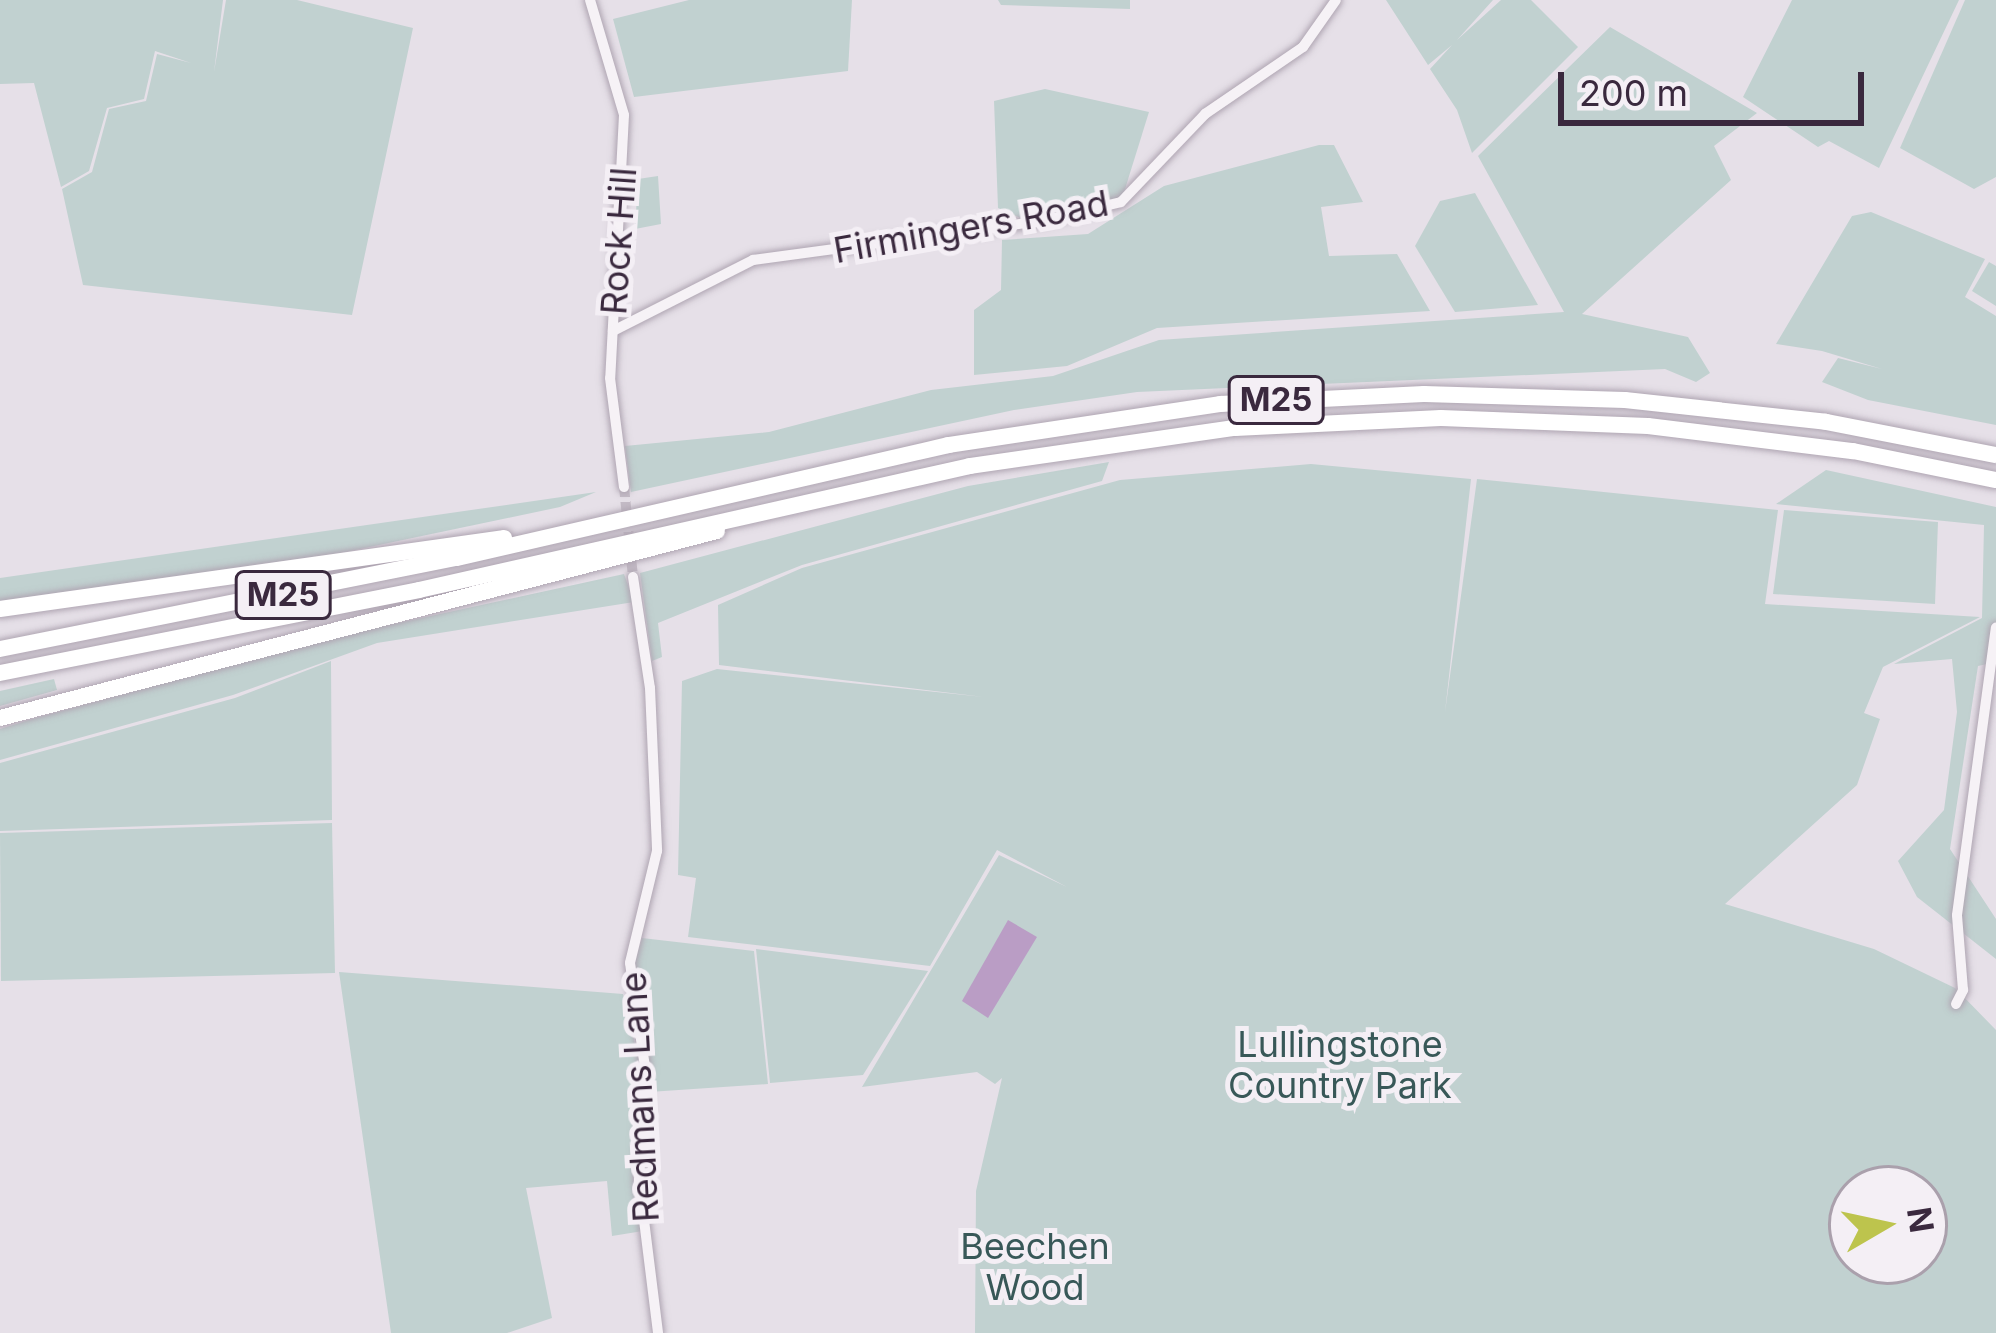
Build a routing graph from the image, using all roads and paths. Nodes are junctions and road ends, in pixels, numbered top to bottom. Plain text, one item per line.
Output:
1 (590, 0) edge
2 (1336, 0) edge
3 (613, 331) junction
4 (1996, 455) edge
5 (1996, 480) edge
6 (624, 487) tunnel mouth
7 (745, 517) junction
8 (564, 535) junction
9 (633, 577) tunnel mouth
10 (0, 609) edge
11 (1996, 628) edge
12 (0, 649) edge
13 (0, 674) edge
14 (0, 718) edge
15 (1956, 1004) dead end
16 (658, 1333) edge

1 - 3 street, Rock Hill
2 - 3 street, Firmingers Road
3 - 6 street, Rock Hill
4 - 8 highway, M25
5 - 7 highway, M25
7 - 13 highway, M25
7 - 14 highway, M25
8 - 10 highway, M25
8 - 12 highway, M25
9 - 16 street, Redmans Lane
11 - 15 street

